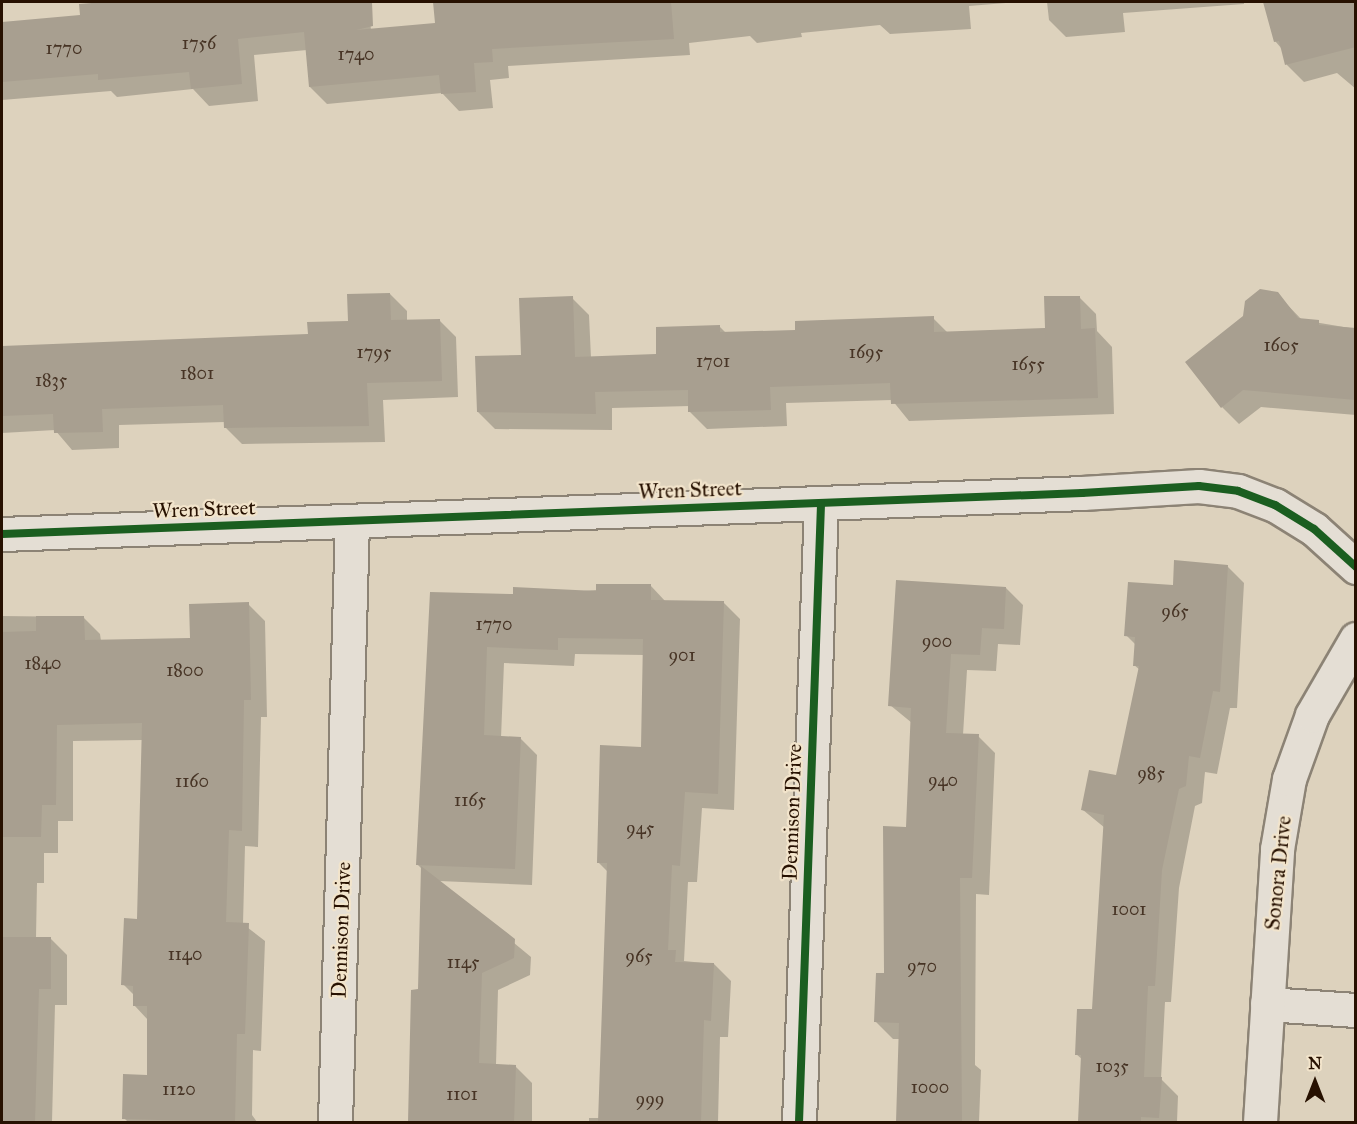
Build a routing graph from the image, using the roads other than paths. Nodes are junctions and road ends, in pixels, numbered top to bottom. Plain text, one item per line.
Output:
1 (821, 503) junction
2 (352, 521) junction
3 (2, 534) edge
4 (1356, 567) edge
5 (1356, 639) edge
6 (1267, 1004) junction
7 (1356, 1010) edge
8 (335, 1122) edge
9 (799, 1122) edge
10 (1260, 1122) edge

1 - 2 street, Wren Street
1 - 4 street, Wren Street
1 - 9 street, Dennison Drive
2 - 3 street, Wren Street
2 - 8 street, Dennison Drive
5 - 6 street, Sonora Drive
6 - 7 street
6 - 10 street, Sonora Drive

